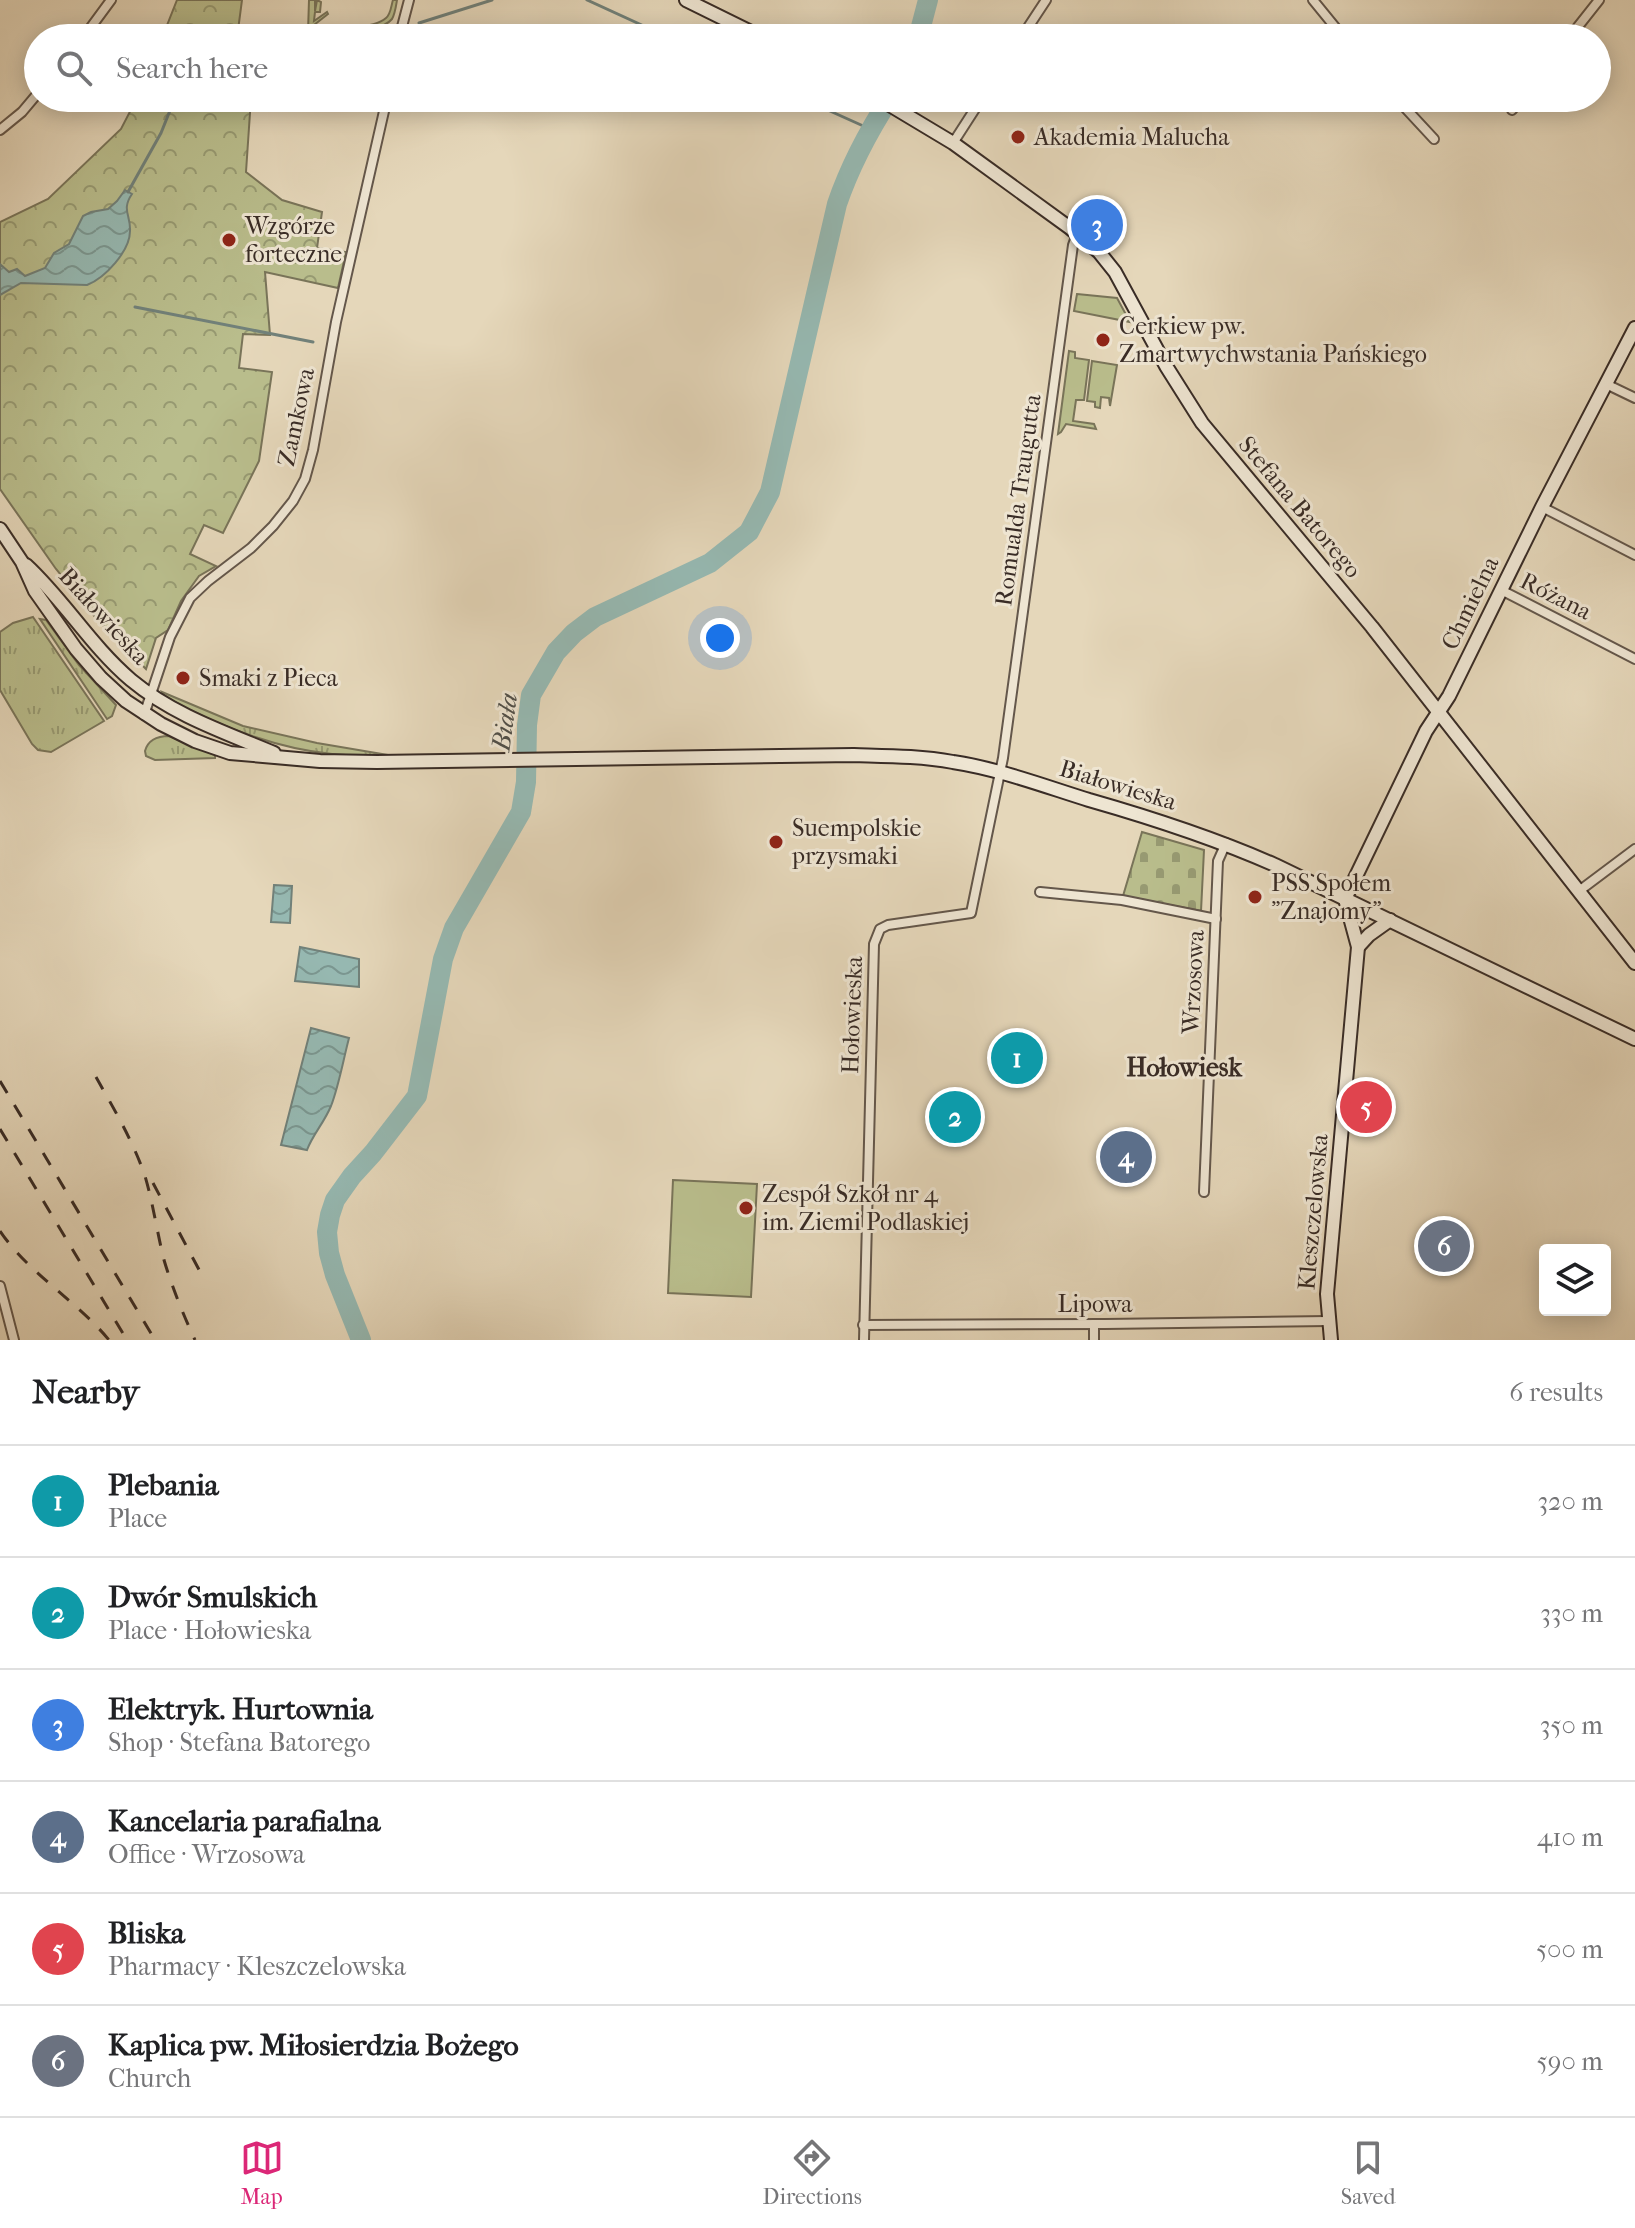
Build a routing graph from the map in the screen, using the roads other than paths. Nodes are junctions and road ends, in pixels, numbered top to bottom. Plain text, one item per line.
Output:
1 (111, 0) edge
2 (409, 0) edge
3 (686, 0) edge
4 (1046, 0) edge
5 (1313, 0) edge
6 (1599, 0) edge
7 (93, 24) edge
8 (403, 24) edge
9 (735, 24) edge
10 (1030, 24) edge
11 (1333, 24) edge
12 (1580, 24) edge
13 (24, 110) edge
14 (384, 112) edge
15 (901, 112) edge
16 (973, 112) edge
17 (1409, 112) edge
18 (0, 130) edge
19 (1434, 139) dead end
20 (953, 143) junction
21 (1077, 234) junction
22 (1635, 328) edge
23 (1606, 384) junction
24 (1635, 398) edge
25 (1542, 507) junction
26 (0, 529) edge
27 (1635, 555) edge
28 (22, 562) junction
29 (1501, 590) junction
30 (1635, 659) edge
31 (151, 696) junction
32 (1439, 712) junction
33 (144, 715) junction
34 (284, 757) junction
35 (1001, 772) junction
36 (1226, 843) junction
37 (1635, 849) edge
38 (1579, 891) junction
39 (1040, 892) dead end
40 (1345, 899) junction
41 (1216, 919) junction
42 (1390, 920) junction
43 (1358, 947) junction
44 (1635, 963) edge
45 (1635, 1039) edge
46 (1204, 1192) dead end
47 (0, 1286) edge
48 (1328, 1321) junction
49 (1094, 1324) junction
50 (863, 1325) junction
51 (14, 1340) edge
52 (864, 1340) edge
53 (1094, 1340) edge
54 (1331, 1340) edge

1 - 7 street
2 - 8 street
3 - 9 main road
4 - 10 street
5 - 11 street
6 - 12 street
13 - 18 street
14 - 31 street, Zamkowa
15 - 20 main road, Stefana Batorego
16 - 20 street
17 - 19 street
20 - 21 main road, Stefana Batorego
21 - 32 main road, Stefana Batorego
21 - 35 street, Romualda Traugutta
22 - 23 main road, Chmielna
23 - 24 street
23 - 25 main road, Chmielna
25 - 27 street
25 - 29 main road, Chmielna
26 - 28 main road, Białowieska
28 - 31 main road, Białowieska
28 - 33 main road, Białowieska
29 - 30 street, Różana
29 - 32 main road, Chmielna
31 - 33 street, Zamkowa
31 - 34 main road, Białowieska
32 - 38 main road, Stefana Batorego
32 - 40 main road, Chmielna
33 - 34 main road, Białowieska
34 - 35 main road, Białowieska
35 - 36 main road, Białowieska
35 - 50 street, Hołowieska
36 - 40 main road, Białowieska
36 - 41 street, Wrzosowa
37 - 38 street
38 - 44 main road, Stefana Batorego
39 - 41 street, Wrzosowa
40 - 42 main road, Białowieska
40 - 43 main road, Kleszczelowska
41 - 46 street, Wrzosowa
42 - 43 main road
42 - 45 main road, Białowieska
43 - 48 main road, Kleszczelowska
47 - 51 street
48 - 49 street, Lipowa
48 - 54 main road, Kleszczelowska
49 - 50 street, Lipowa
49 - 53 street
50 - 52 street, Hołowieska

